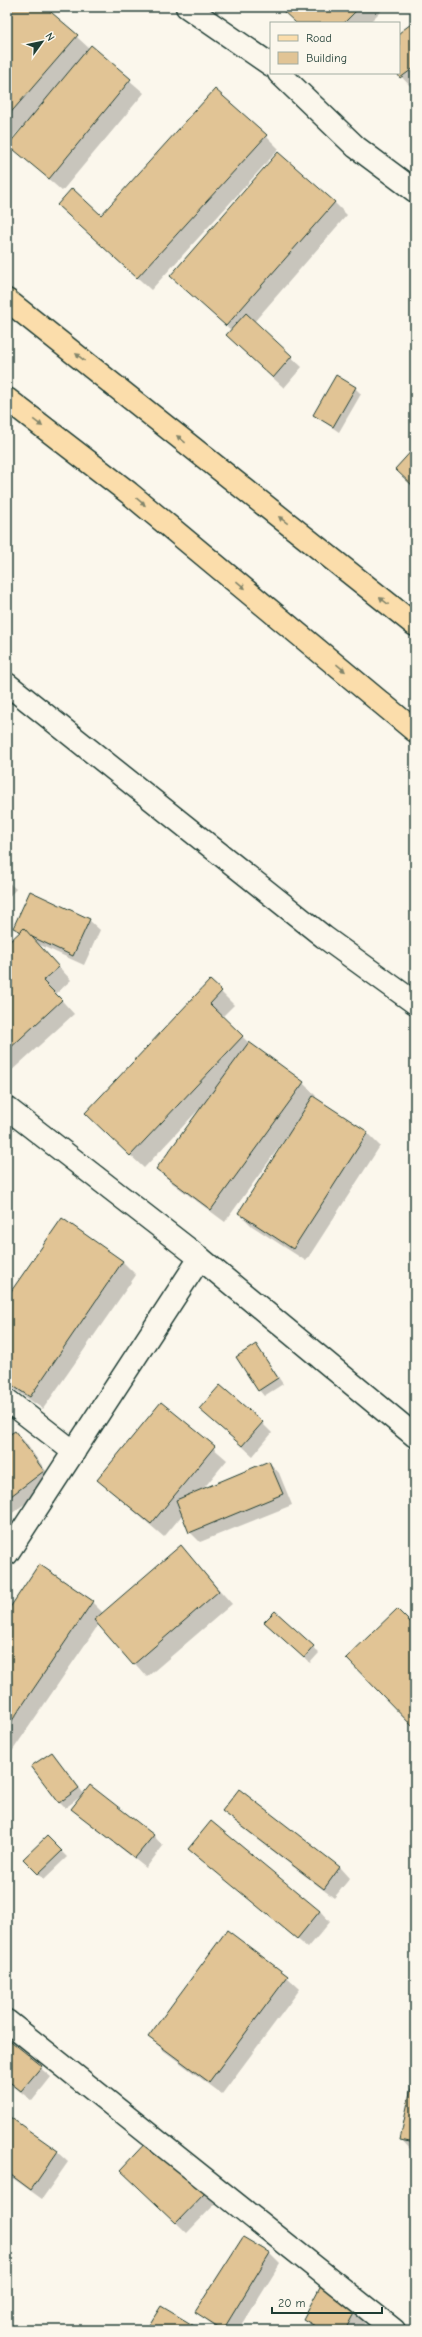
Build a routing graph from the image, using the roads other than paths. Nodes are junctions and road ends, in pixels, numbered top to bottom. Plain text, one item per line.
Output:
1 (187, 7) edge
2 (270, 64) edge
3 (280, 74) edge
4 (415, 192) edge
5 (7, 300) edge
6 (7, 399) edge
7 (415, 626) edge
8 (7, 684) edge
9 (415, 731) edge
10 (415, 1003) edge
11 (7, 1108) edge
12 (200, 1258) junction
13 (7, 1400) edge
14 (415, 1436) edge
15 (74, 1452) junction
16 (7, 1554) edge
17 (7, 2020) edge
18 (385, 2327) edge

1 - 2 street
3 - 4 street
7 -> 5 main road
6 -> 9 main road
8 - 10 street
11 - 12 street
12 - 14 street
12 - 15 street
13 - 15 street
15 - 16 street
17 - 18 street

